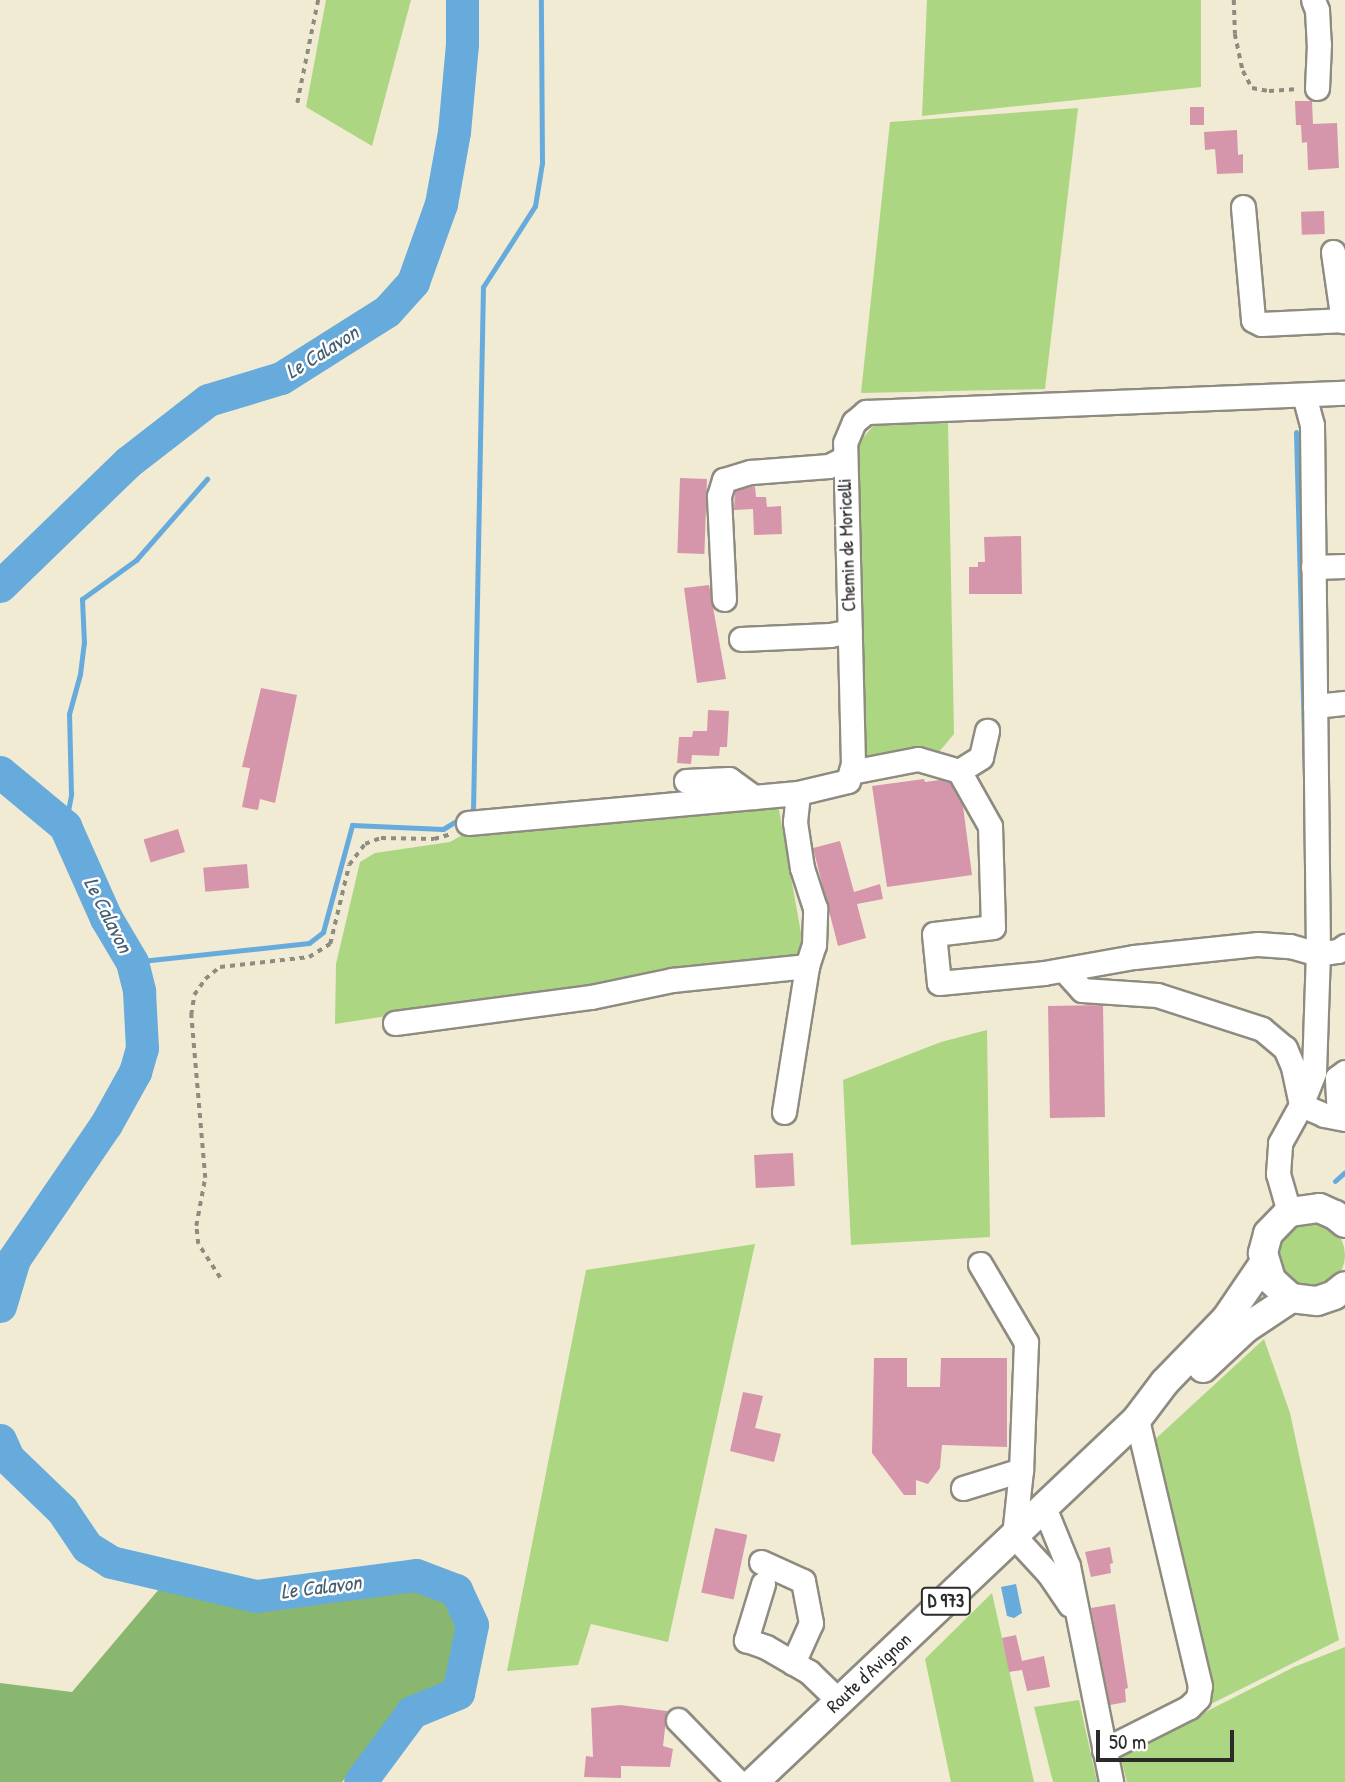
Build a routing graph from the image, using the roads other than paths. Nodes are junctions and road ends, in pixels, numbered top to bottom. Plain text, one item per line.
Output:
1 (1313, 0) edge
2 (1317, 88) road end
3 (1243, 207) dead end
4 (1333, 252) dead end
5 (1344, 320) edge
6 (1345, 393) edge
7 (1304, 395) junction
8 (845, 458) junction
9 (1345, 566) edge
10 (1313, 567) junction
11 (724, 599) dead end
12 (849, 631) junction
13 (741, 639) dead end
14 (1345, 703) edge
15 (1315, 706) junction
16 (987, 731) dead end
17 (959, 771) junction
18 (851, 772) junction
19 (686, 781) dead end
20 (798, 793) junction
21 (754, 797) junction
22 (468, 823) road end
23 (1345, 946) edge
24 (1318, 954) junction
25 (807, 966) junction
26 (1064, 970) junction
27 (395, 1023) dead end
28 (1345, 1072) edge
29 (1301, 1105) junction
30 (784, 1112) dead end
31 (1342, 1118) edge
32 (1345, 1195) edge
33 (1319, 1208) junction
34 (1289, 1212) junction
35 (1345, 1223) edge
36 (980, 1264) dead end
37 (1264, 1264) junction
38 (1339, 1297) edge
39 (1291, 1298) junction
40 (1137, 1419) junction
41 (1021, 1470) junction
42 (963, 1488) dead end
43 (1044, 1507) junction
44 (1014, 1536) junction
45 (1076, 1617) junction
46 (793, 1663) junction
47 (839, 1701) junction
48 (678, 1720) dead end
49 (1104, 1750) junction
50 (738, 1782) edge
51 (754, 1782) edge
52 (1111, 1782) edge

1 - 2 street
3 - 5 street
4 - 5 street
6 - 7 street, Chemin de Moricelli
7 - 8 street, Chemin de Moricelli
7 - 10 street
8 - 11 street
8 - 12 street, Chemin de Moricelli
9 - 10 street
10 - 15 street
12 - 13 street
12 - 18 street, Chemin de Moricelli
14 - 15 street
15 - 24 street
16 - 17 street
17 - 18 street
17 - 26 street
18 - 20 street
19 - 21 street
20 - 21 street
20 - 25 street
21 - 22 street
23 - 24 street
24 - 26 street
24 - 29 street
25 - 27 street
25 - 30 street
26 - 29 street
28 - 31 street
29 - 31 street
29 - 34 street
32 - 33 main road
33 - 34 main road
33 - 35 main road
34 - 37 main road, Route d'Avignon
36 - 41 street
37 - 39 main road
37 - 40 main road, Route d'Avignon / D 973
38 - 39 main road
39 - 40 main road, Route d'Avignon / D 973
40 - 43 main road, Route d'Avignon / D 973
40 - 49 street
41 - 42 street
41 - 44 street
43 - 44 main road, Route d'Avignon / D 973
43 - 45 street
44 - 45 street
44 - 47 main road, Route d'Avignon / D 973
45 - 49 street
46 - 46 street
46 - 47 street
47 - 51 main road, Route d'Avignon / D 973
48 - 50 street
49 - 52 street

